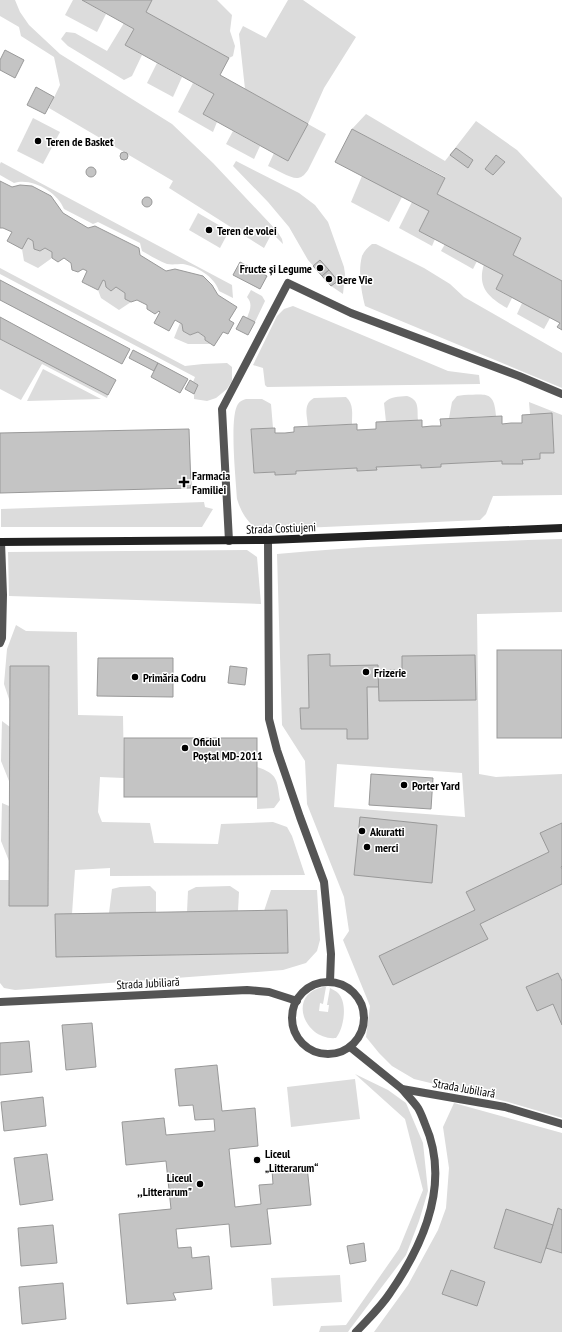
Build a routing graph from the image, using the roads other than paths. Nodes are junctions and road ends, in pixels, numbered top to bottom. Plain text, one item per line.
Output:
1 (562, 394) edge
2 (562, 528) edge
3 (268, 540) junction
4 (229, 541) junction
5 (0, 542) edge
6 (0, 643) edge
7 (330, 982) junction
8 (297, 1001) junction
9 (0, 1002) edge
10 (350, 1047) junction
11 (402, 1089) junction
12 (562, 1124) edge
13 (356, 1332) edge

1 - 4 street
2 - 3 street, Strada Costiujeni
3 - 4 street, Strada Costiujeni
3 - 7 street
4 - 5 street, Strada Costiujeni
5 - 6 street, Strada Costiujeni
7 - 8 street
7 - 10 street
8 - 9 street, Strada Jubiliară
8 - 10 street
10 - 11 street, Strada Jubiliară
11 - 12 street, Strada Jubiliară
11 - 13 street

